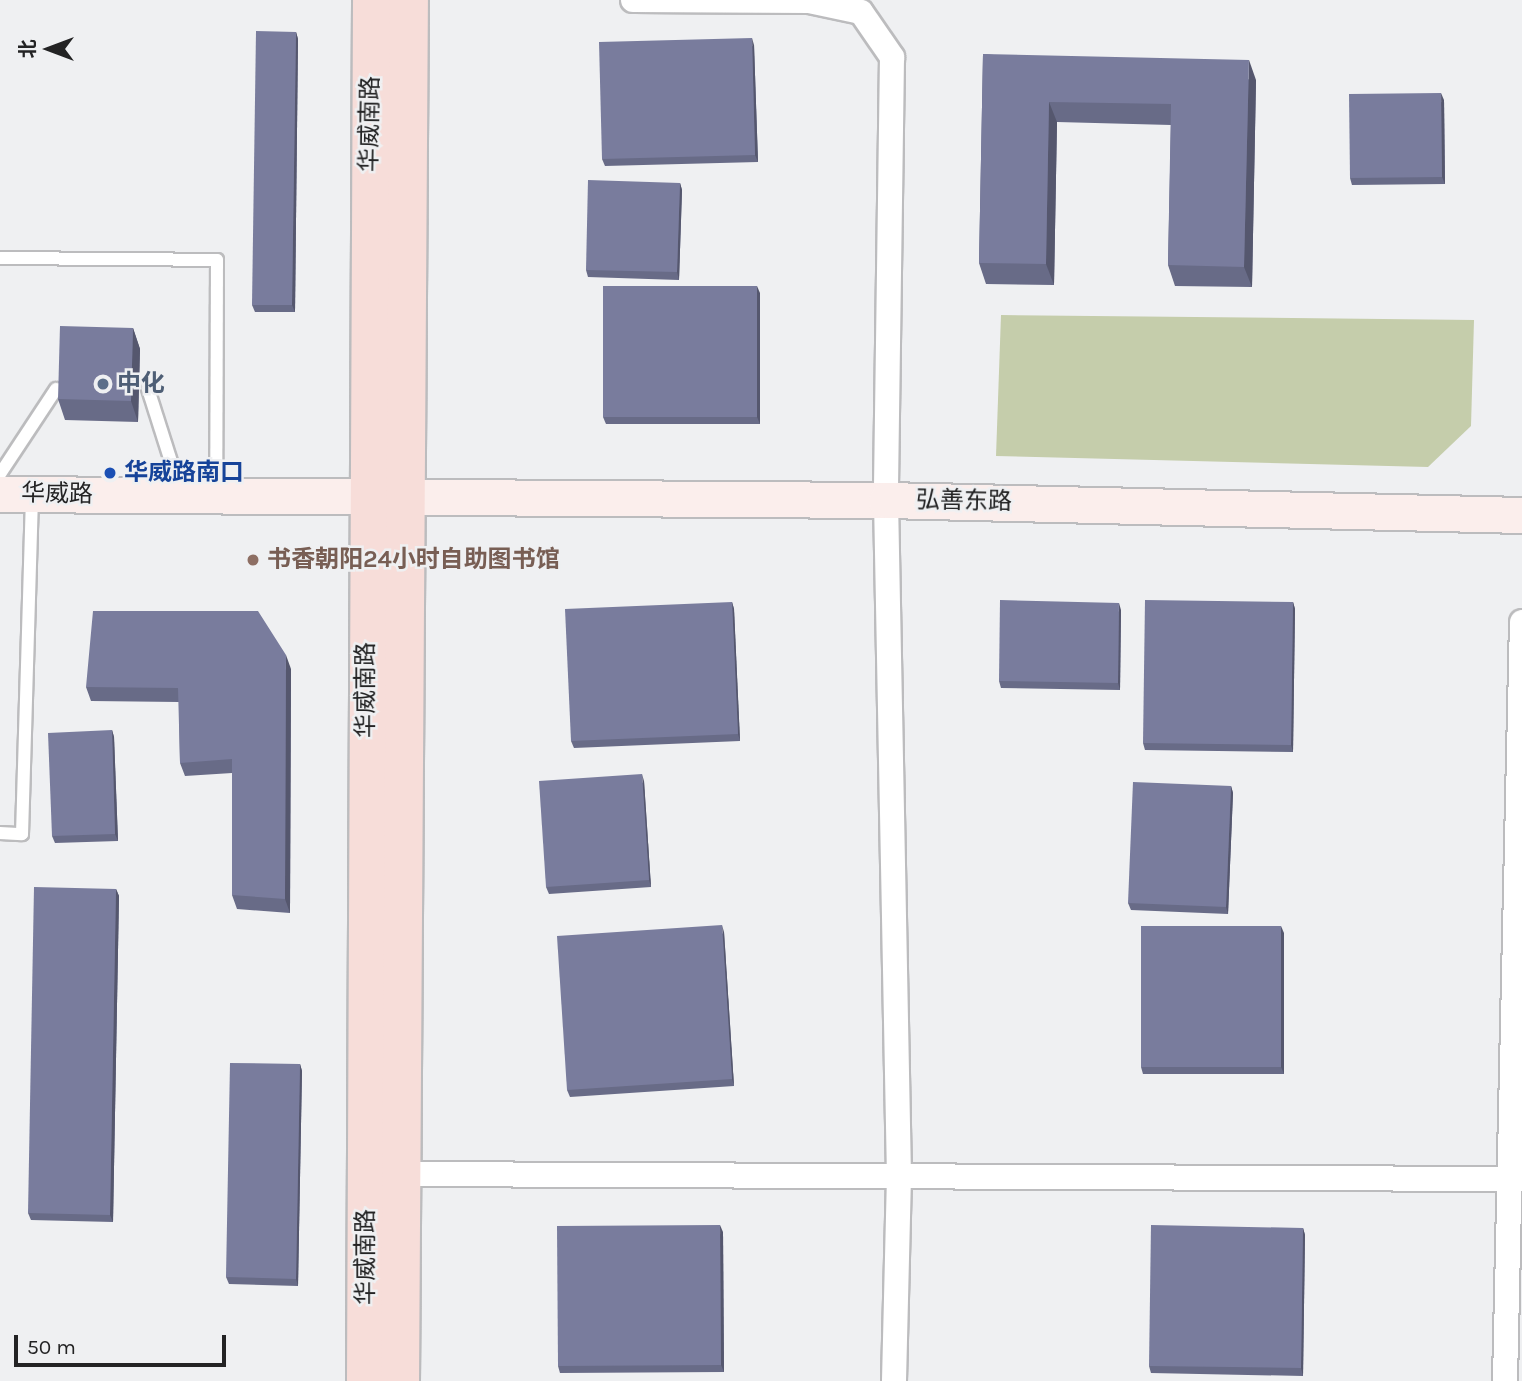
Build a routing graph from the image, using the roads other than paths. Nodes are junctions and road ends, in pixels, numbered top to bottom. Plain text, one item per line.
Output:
1 (372, 0) edge
2 (409, 0) edge
3 (633, 0) edge
4 (0, 258) edge
5 (56, 389) edge
6 (149, 389) dead end
7 (0, 474) edge
8 (16, 494) edge
9 (182, 496) junction
10 (216, 497) junction
11 (366, 500) junction
12 (405, 500) junction
13 (886, 500) junction
14 (1522, 515) edge
15 (1522, 622) edge
16 (0, 834) edge
17 (401, 1174) junction
18 (899, 1177) junction
19 (1516, 1179) edge
20 (366, 1381) edge
21 (400, 1381) edge
22 (894, 1381) edge
23 (1505, 1381) edge

1 - 11 main road, 华威南路
2 - 12 main road, 华威南路
3 - 13 street
4 - 10 lane
5 - 7 lane
6 - 9 lane
8 - 9 street, 华威路
8 - 16 lane
9 - 10 street, 华威路
10 - 11 street, 华威路
11 - 12 street, 弘善东路
11 - 20 main road, 华威南路
12 - 13 street, 弘善东路
12 - 17 main road, 华威南路
13 - 14 street, 弘善东路
13 - 18 street
15 - 19 street
17 - 18 street
17 - 21 main road, 华威南路
18 - 19 street
18 - 22 street
19 - 23 street

